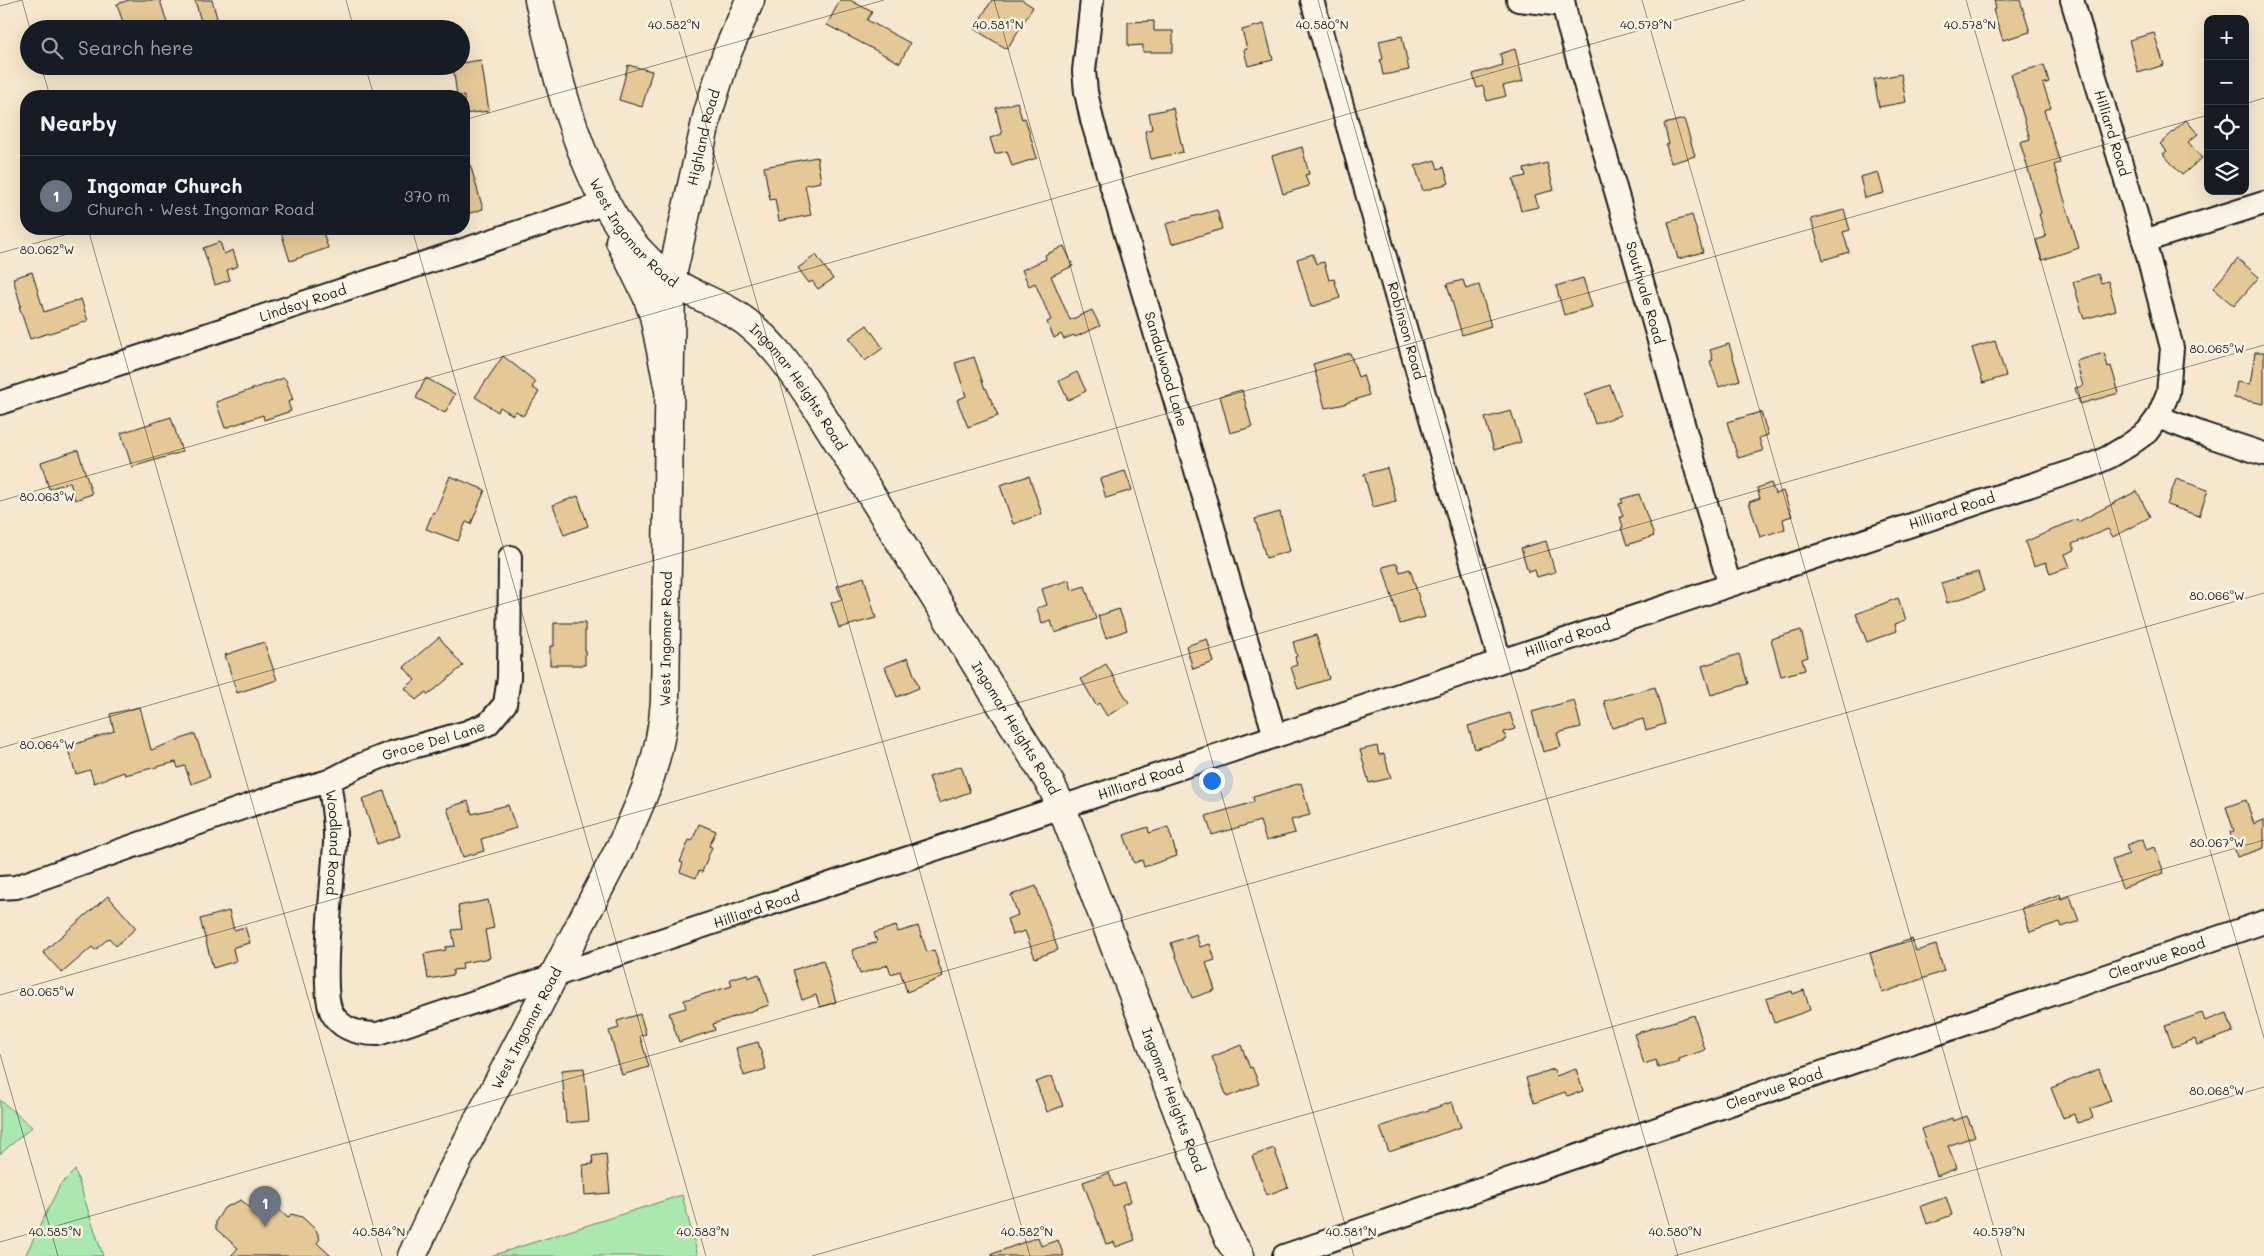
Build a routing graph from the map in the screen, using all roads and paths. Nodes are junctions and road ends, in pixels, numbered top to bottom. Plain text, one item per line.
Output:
1 (539, 0) edge
2 (750, 0) edge
3 (1092, 0) edge
4 (1312, 0) edge
5 (1518, 0) edge
6 (2072, 0) edge
7 (1563, 3) edge
8 (606, 202) junction
9 (2264, 203) edge
10 (2144, 241) junction
11 (671, 280) junction
12 (669, 390) junction
13 (0, 403) edge
14 (2158, 417) junction
15 (2264, 454) edge
16 (510, 556) dead end
17 (1729, 583) junction
18 (1500, 661) junction
19 (1275, 736) junction
20 (329, 781) junction
21 (1062, 808) junction
22 (0, 888) edge
23 (2264, 922) edge
24 (554, 976) junction
25 (412, 1256) edge
26 (1240, 1256) edge
27 (1284, 1256) edge

1 - 8 main road, West Ingomar Road
2 - 11 main road, Highland Road
3 - 19 street, Sandalwood Lane
4 - 18 street, Robinson Road
5 - 7 street
6 - 10 street, Hilliard Road
7 - 17 street, Southvale Road
8 - 11 main road, West Ingomar Road
8 - 12 main road
8 - 13 street, Lindsay Road
9 - 10 street
10 - 14 street, Hilliard Road
11 - 12 main road, West Ingomar Road
11 - 21 main road, Ingomar Heights Road
12 - 24 main road, West Ingomar Road
14 - 15 street
14 - 17 street, Hilliard Road
16 - 20 street, Grace Del Lane
17 - 18 street, Hilliard Road
18 - 19 street, Hilliard Road
19 - 21 street, Hilliard Road
20 - 22 street, Woodland Road
20 - 24 street, Woodland Road
21 - 24 street, Hilliard Road
21 - 26 main road, Ingomar Heights Road
23 - 27 street, Clearvue Road
24 - 25 main road, West Ingomar Road

